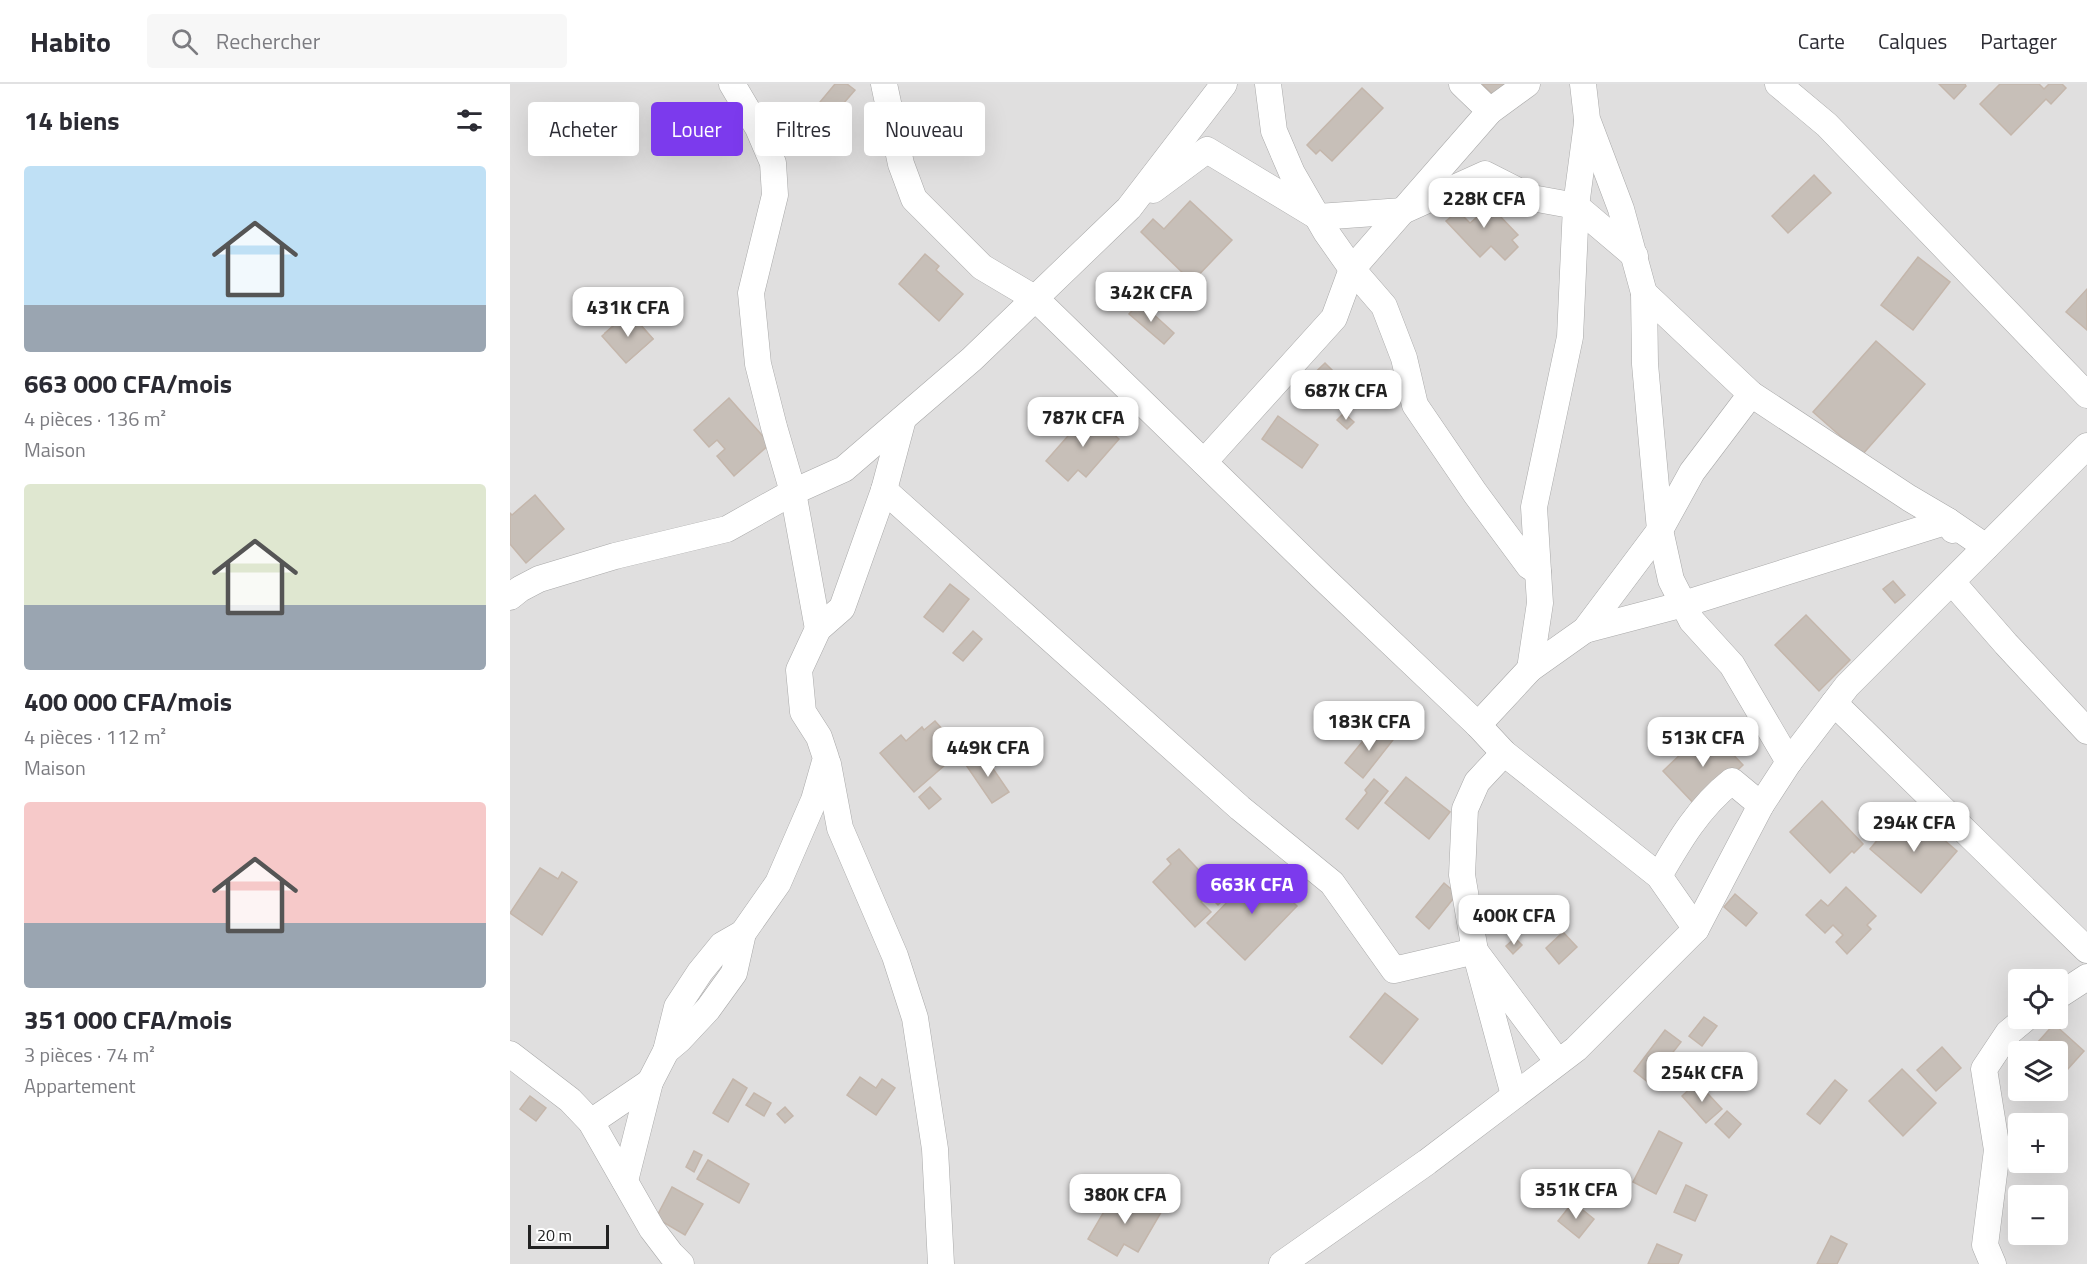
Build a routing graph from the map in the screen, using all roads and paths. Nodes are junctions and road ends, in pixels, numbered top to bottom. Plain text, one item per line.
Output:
1 (732, 84) edge
2 (884, 84) edge
3 (1224, 84) edge
4 (1268, 84) edge
5 (1462, 84) edge
6 (1527, 84) edge
7 (1583, 84) edge
8 (1778, 84) edge
9 (1490, 111) junction
10 (1587, 119) junction
11 (1576, 206) junction
12 (1129, 208) junction
13 (1403, 211) junction
14 (1318, 217) junction
15 (1635, 256) junction
16 (1352, 269) junction
17 (1644, 293) junction
18 (1036, 299) junction
19 (1751, 394) junction
20 (2087, 395) edge
21 (903, 419) junction
22 (2087, 446) edge
23 (1204, 462) junction
24 (884, 490) junction
25 (793, 492) junction
26 (1948, 520) junction
27 (1660, 530) junction
28 (1979, 555) junction
29 (1538, 572) junction
30 (1952, 582) junction
31 (510, 597) edge
32 (1684, 604) junction
33 (818, 629) junction
34 (1584, 630) junction
35 (1530, 669) junction
36 (1834, 703) junction
37 (1478, 725) junction
38 (2087, 730) edge
39 (1504, 753) junction
40 (826, 758) junction
41 (1789, 762) junction
42 (1761, 805) junction
43 (1659, 876) junction
44 (1696, 929) junction
45 (2087, 950) edge
46 (1475, 951) junction
47 (2087, 976) edge
48 (2068, 989) edge
49 (2013, 1029) edge
50 (510, 1054) edge
51 (1558, 1062) junction
52 (650, 1082) junction
53 (1514, 1095) junction
54 (591, 1122) junction
55 (625, 1181) junction
56 (681, 1264) edge
57 (941, 1264) edge
58 (1282, 1264) edge
59 (1993, 1264) edge

1 - 25 street
2 - 18 street
3 - 12 street
4 - 14 street
5 - 9 street
6 - 9 street
7 - 10 street
8 - 20 street
9 - 13 street
10 - 11 street
10 - 15 street
11 - 13 street
11 - 15 street
11 - 29 street
12 - 14 street
12 - 18 street
13 - 14 street
13 - 16 street
14 - 16 street
15 - 17 street
16 - 23 street
16 - 29 street
17 - 19 street
17 - 27 street
18 - 21 street
18 - 23 street
19 - 26 street
19 - 27 street
21 - 24 street
21 - 25 street
22 - 28 street
23 - 37 street
24 - 33 street
24 - 46 street
25 - 31 street
25 - 33 street
26 - 28 street
26 - 32 street
27 - 32 street
27 - 34 street
28 - 30 street
29 - 35 street
30 - 36 street
30 - 38 street
32 - 34 street
32 - 41 street
33 - 40 street
34 - 35 street
35 - 37 street
36 - 41 street
36 - 45 street
37 - 39 street
39 - 43 street
39 - 46 street
40 - 52 street
40 - 57 street
41 - 42 street
42 - 43 street
42 - 44 street
43 - 44 street
44 - 51 street
46 - 51 street
46 - 53 street
47 - 48 street
49 - 59 street
50 - 54 street
51 - 53 street
52 - 54 street
52 - 55 street
53 - 58 street
54 - 55 street
55 - 56 street

